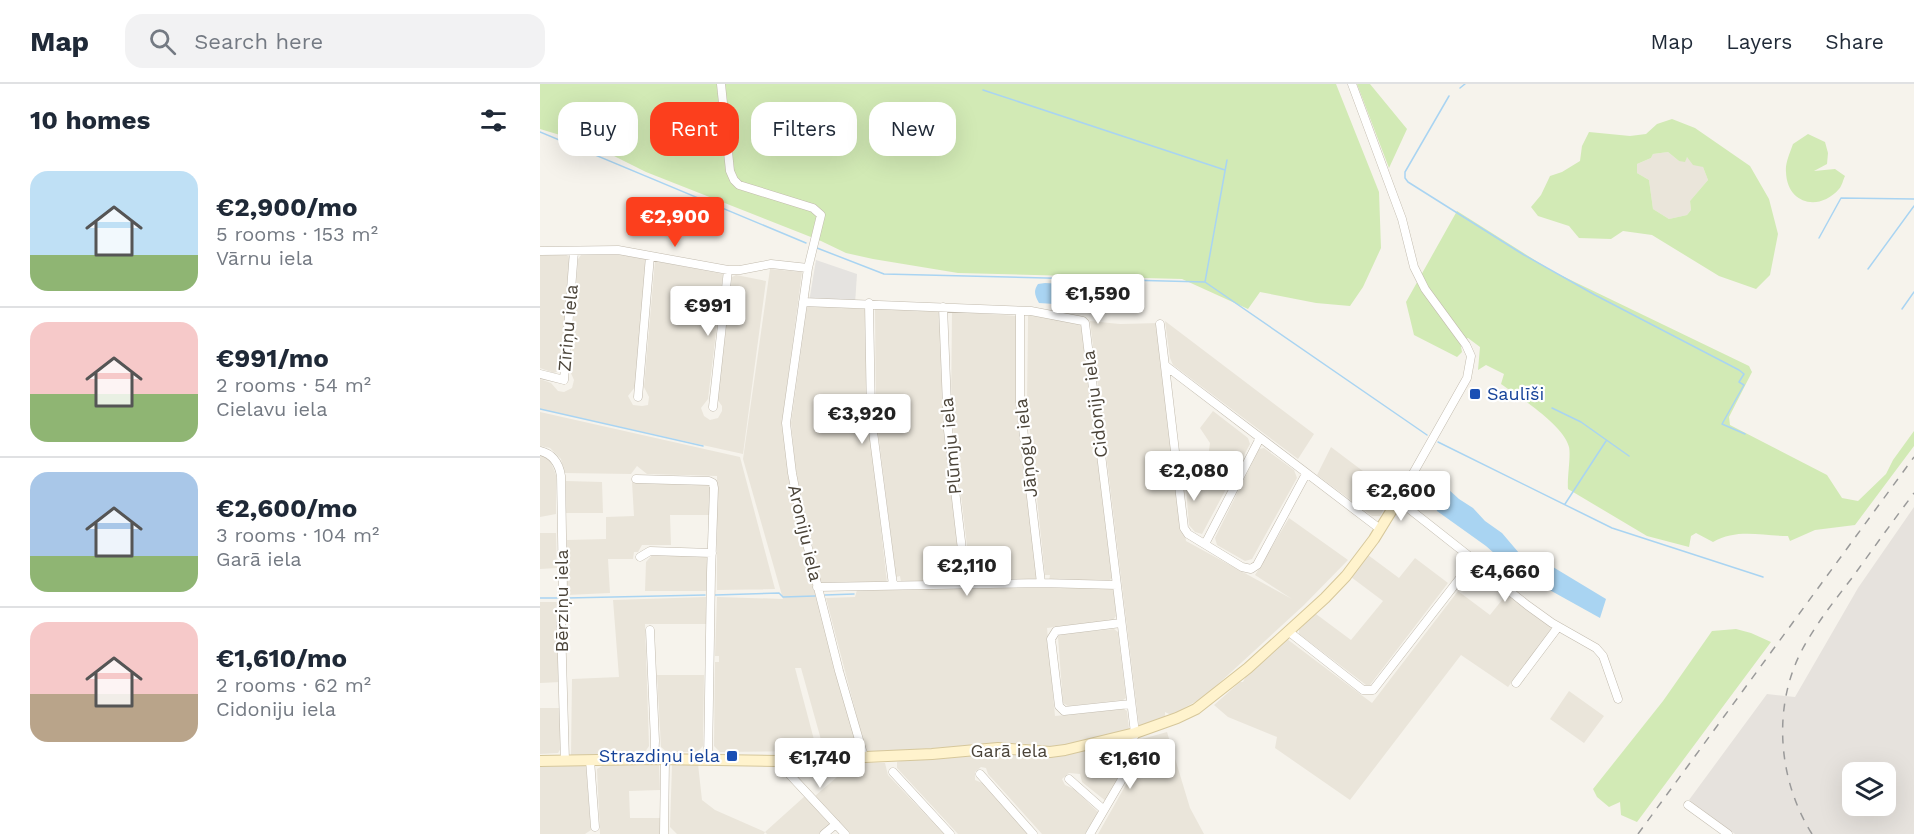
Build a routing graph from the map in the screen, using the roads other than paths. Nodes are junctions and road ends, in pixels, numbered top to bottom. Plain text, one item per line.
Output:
1 (721, 84) edge
2 (1352, 84) edge
3 (574, 250) junction
4 (540, 251) edge
5 (650, 256) junction
6 (808, 268) junction
7 (728, 270) junction
8 (803, 302) junction
9 (869, 303) junction
10 (943, 307) junction
11 (1020, 311) junction
12 (1160, 324) dead end
13 (1166, 366) junction
14 (540, 374) edge
15 (638, 397) dead end
16 (713, 407) dead end
17 (1260, 438) junction
18 (540, 451) edge
19 (1306, 474) junction
20 (636, 479) dead end
21 (1398, 500) junction
22 (1380, 529) junction
23 (1205, 544) junction
24 (712, 553) junction
25 (640, 557) dead end
26 (1474, 560) junction
27 (1041, 583) junction
28 (966, 584) junction
29 (892, 585) junction
30 (1117, 585) junction
31 (818, 588) junction
32 (1121, 623) junction
33 (1558, 627) junction
34 (650, 630) dead end
35 (1288, 631) junction
36 (1516, 683) dead end
37 (1618, 699) dead end
38 (1130, 704) junction
39 (1135, 734) junction
40 (864, 757) junction
41 (659, 759) junction
42 (565, 760) junction
43 (590, 760) junction
44 (708, 760) junction
45 (540, 761) edge
46 (777, 761) junction
47 (893, 772) dead end
48 (980, 774) dead end
49 (1070, 779) dead end
50 (1688, 805) dead end
51 (1104, 810) junction
52 (836, 824) junction
53 (595, 827) dead end
54 (664, 834) edge
55 (824, 834) edge
56 (845, 834) edge
57 (950, 834) edge
58 (1033, 834) edge
59 (1090, 834) edge
60 (1728, 834) edge

1 - 6 street, Aroniju iela
2 - 21 street, Garā iela
3 - 4 street
3 - 5 street
3 - 14 street, Zīriņu iela
5 - 7 street
5 - 15 street
6 - 7 street
6 - 8 street, Aroniju iela
7 - 16 street
8 - 9 street, Cidoniju iela
8 - 31 street, Aroniju iela
9 - 10 street, Cidoniju iela
9 - 29 street
10 - 11 street, Cidoniju iela
10 - 28 street, Plūmju iela
11 - 27 street, Jāņogu iela
11 - 30 street, Cidoniju iela
12 - 13 street
13 - 17 street
13 - 23 street
17 - 19 street
17 - 23 street
18 - 42 street, Bērziņu iela
19 - 22 street
19 - 23 street
20 - 24 street
21 - 22 street, Garā iela
21 - 26 street
22 - 35 street, Garā iela
24 - 25 street
24 - 44 street
26 - 33 street
26 - 35 street
27 - 28 street
27 - 30 street
28 - 29 street
29 - 31 street
30 - 32 street, Cidoniju iela
31 - 40 street, Aroniju iela
32 - 38 street, Cidoniju iela
32 - 38 street
33 - 36 street
33 - 37 street
34 - 41 street
35 - 39 street, Garā iela
38 - 39 street, Cidoniju iela
39 - 40 street, Garā iela
39 - 51 street, Cidoniju iela
40 - 46 street, Garā iela
41 - 43 street, Garā iela
41 - 44 street, Garā iela
41 - 54 street
42 - 43 street, Garā iela
42 - 45 street, Garā iela
43 - 53 street
44 - 46 street, Garā iela
46 - 52 street
47 - 57 street
48 - 58 street
49 - 51 street
50 - 60 street
51 - 59 street, Cidoniju iela
52 - 55 street
52 - 56 street

